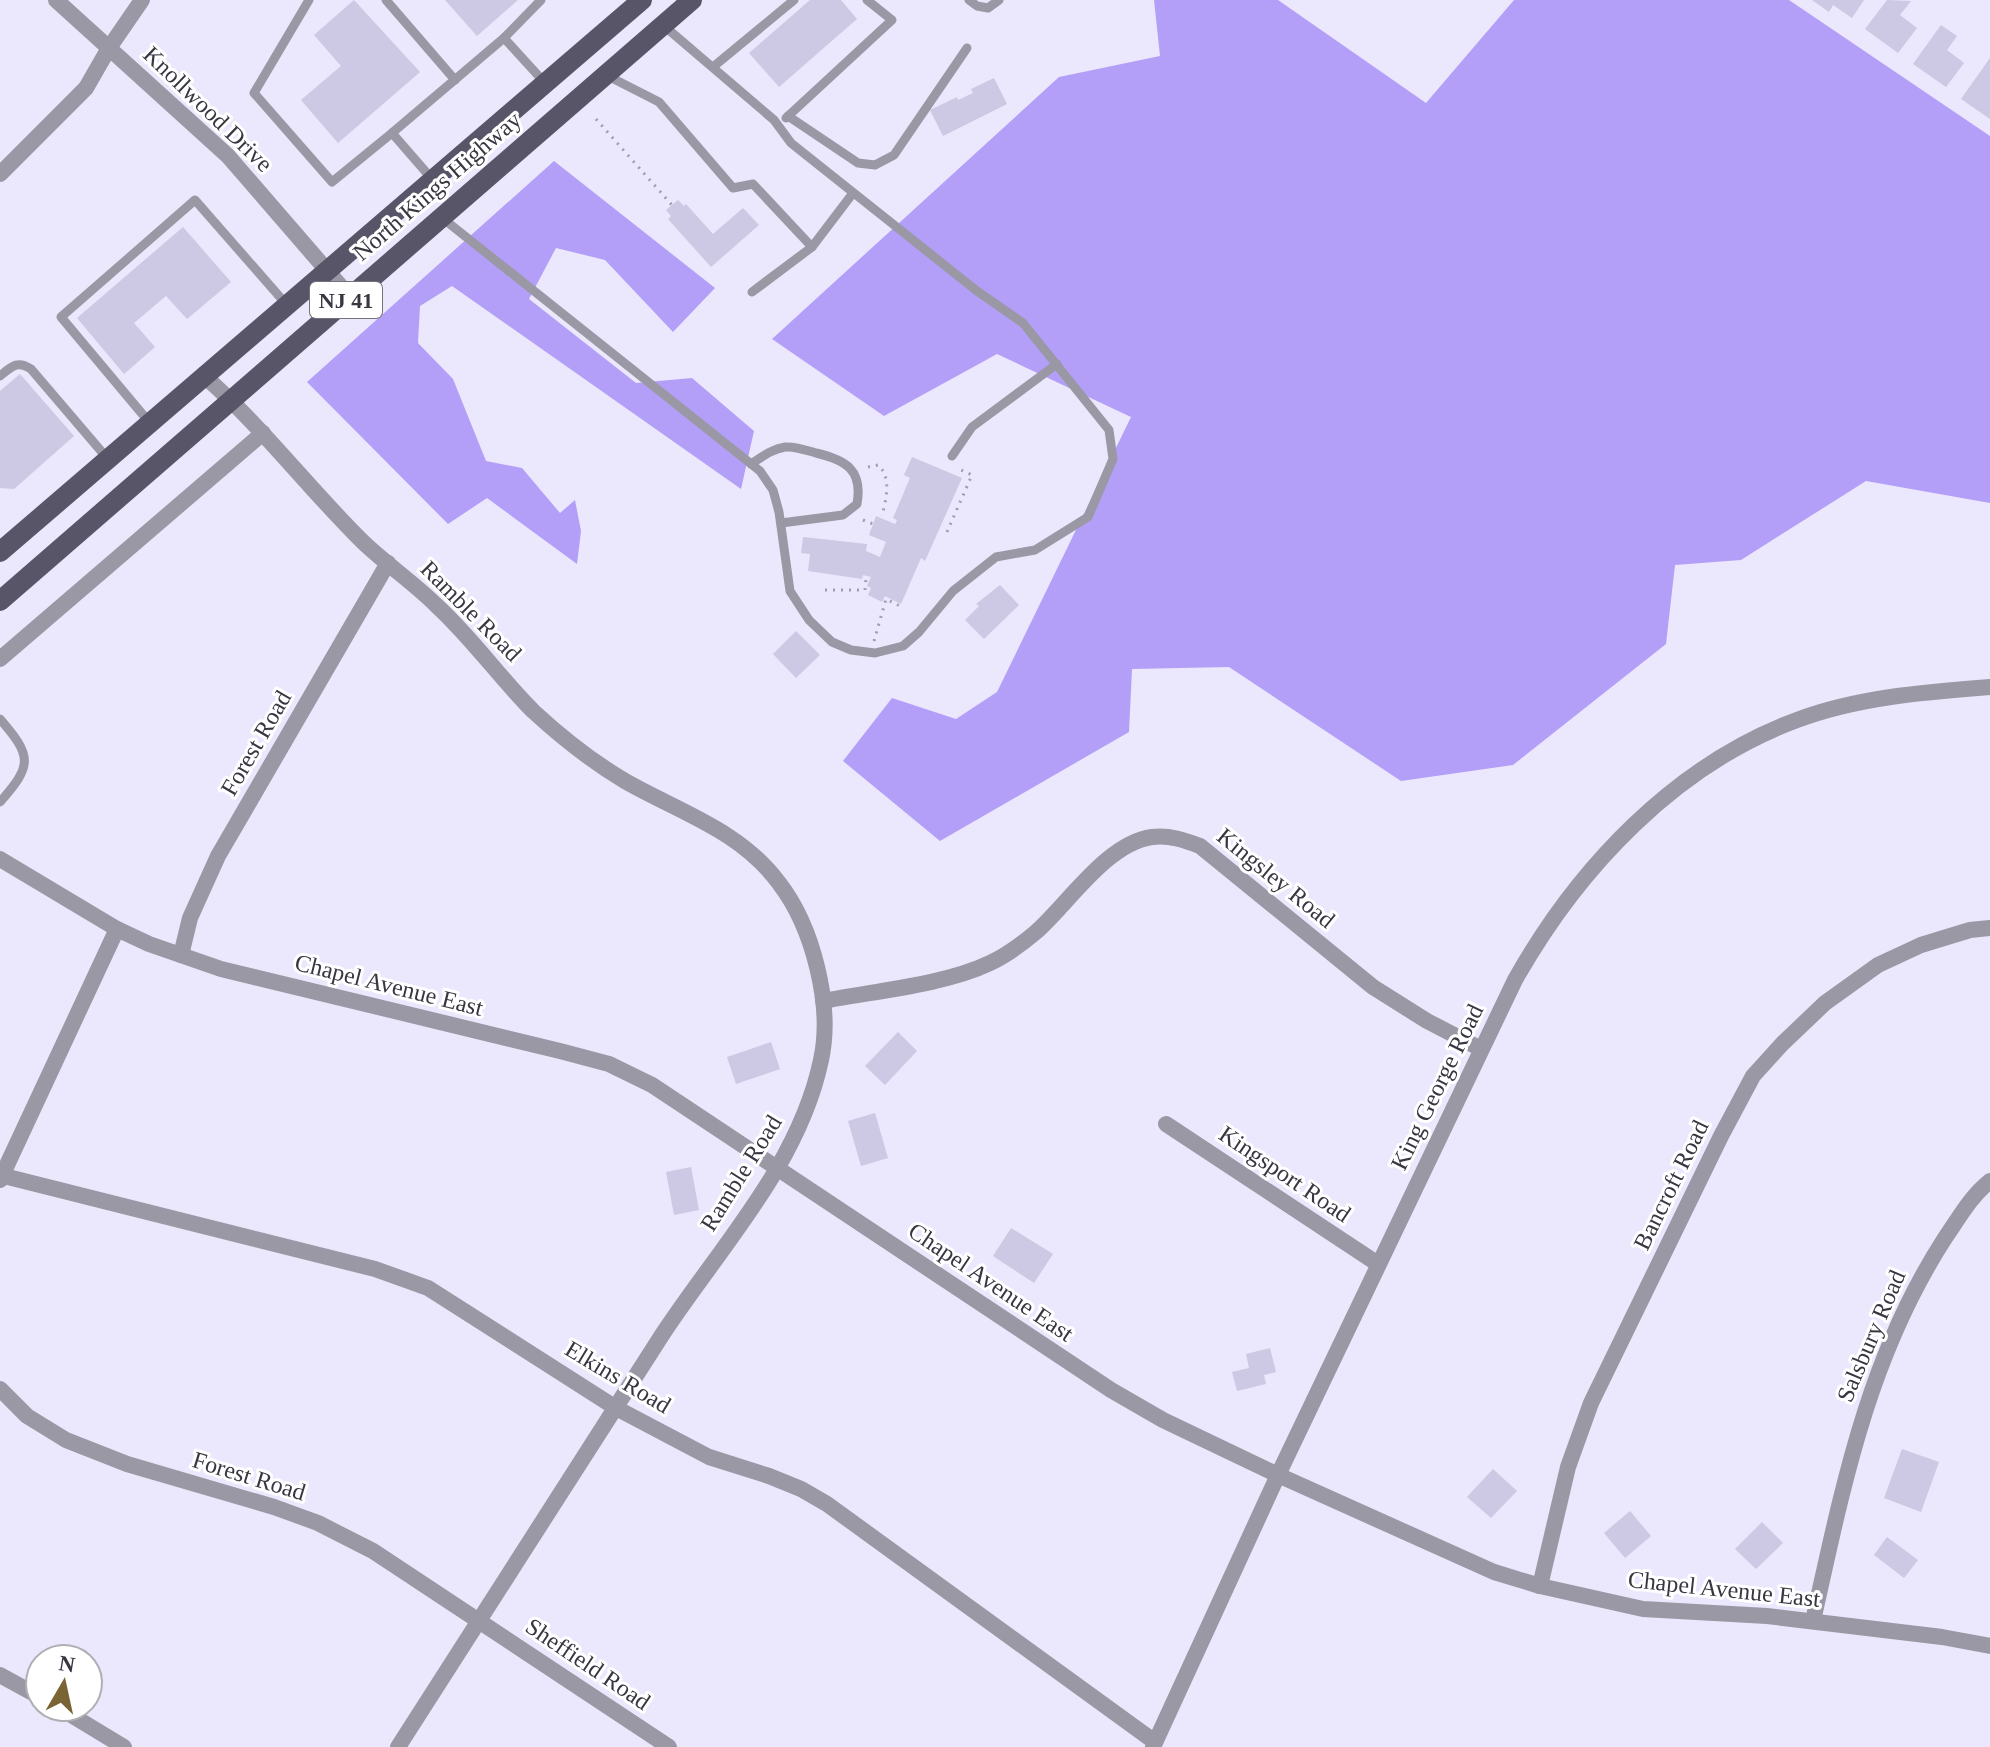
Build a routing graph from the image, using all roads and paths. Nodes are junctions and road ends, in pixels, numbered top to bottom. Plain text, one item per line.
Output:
1 (56, 0) edge
2 (142, 0) edge
3 (309, 0) edge
4 (386, 0) edge
5 (541, 0) edge
6 (692, 0) edge
7 (794, 0) edge
8 (867, 0) edge
9 (969, 0) edge
10 (999, 0) edge
11 (631, 4) edge
12 (663, 25) junction
13 (504, 38) junction
14 (109, 48) junction
15 (967, 48) dead end
16 (713, 67) junction
17 (606, 75) junction
18 (455, 80) junction
19 (545, 83) junction
20 (788, 116) junction
21 (596, 119) dead end
22 (778, 125) junction
23 (392, 133) junction
24 (0, 174) edge
25 (432, 179) junction
26 (853, 193) junction
27 (672, 205) dead end
28 (441, 217) junction
29 (812, 247) junction
30 (326, 269) junction
31 (752, 292) dead end
32 (350, 297) junction
33 (286, 304) junction
34 (1057, 364) junction
35 (203, 375) junction
36 (0, 376) edge
37 (231, 399) junction
38 (149, 422) junction
39 (263, 433) junction
40 (107, 458) junction
41 (951, 460) joint
42 (751, 464) junction
43 (868, 467) dead end
44 (882, 516) dead end
45 (863, 520) dead end
46 (781, 523) junction
47 (873, 524) dead end
48 (947, 532) dead end
49 (2, 547) edge
50 (388, 563) junction
51 (866, 578) dead end
52 (825, 590) dead end
53 (0, 601) edge
54 (900, 606) dead end
55 (870, 652) junction
56 (0, 659) edge
57 (1990, 687) edge
58 (0, 719) edge
59 (0, 802) edge
60 (0, 859) edge
61 (1990, 928) edge
62 (117, 929) junction
63 (181, 955) junction
64 (823, 1001) junction
65 (1481, 1049) junction
66 (1166, 1124) dead end
67 (777, 1169) junction
68 (0, 1177) edge
69 (1990, 1181) edge
70 (1378, 1264) junction
71 (0, 1389) edge
72 (616, 1408) junction
73 (1278, 1475) junction
74 (1540, 1586) junction
75 (480, 1620) junction
76 (1813, 1621) junction
77 (1990, 1646) edge
78 (0, 1675) edge
79 (24, 1688) edge
80 (84, 1723) edge
81 (1154, 1745) edge
82 (124, 1747) edge
83 (398, 1747) edge
84 (669, 1747) edge

1 - 14 street, Knollwood Drive
2 - 14 street
3 - 23 lane
4 - 18 lane
5 - 13 lane
6 - 12 main road, North Kings Highway / NJ 41
7 - 16 lane
8 - 20 lane
9 - 10 lane
11 - 19 main road, North Kings Highway / NJ 41
12 - 16 lane
12 - 17 main road, North Kings Highway / NJ 41
13 - 18 lane
13 - 19 lane
14 - 24 street
14 - 30 street, Knollwood Drive
15 - 20 lane
16 - 22 lane
17 - 28 main road, North Kings Highway / NJ 41
17 - 29 lane
18 - 23 lane
19 - 25 main road, North Kings Highway / NJ 41
20 - 22 lane
21 - 27 path
22 - 26 lane
23 - 25 lane
25 - 30 main road, North Kings Highway / NJ 41
26 - 29 lane
26 - 34 lane
28 - 32 main road, North Kings Highway / NJ 41
28 - 42 lane
29 - 31 lane
30 - 32 street, Knollwood Drive
30 - 33 main road, North Kings Highway / NJ 41
32 - 37 main road, North Kings Highway / NJ 41
33 - 35 main road, North Kings Highway / NJ 41
33 - 38 lane
34 - 41 lane
34 - 55 lane
35 - 37 street, Ramble Road
35 - 38 main road, North Kings Highway / NJ 41
36 - 40 lane
37 - 39 street, Ramble Road
37 - 53 main road, North Kings Highway / NJ 41
38 - 40 main road, North Kings Highway / NJ 41
39 - 50 street, Ramble Road
39 - 56 street
40 - 49 main road, North Kings Highway / NJ 41
41 - 48 path
42 - 46 lane
42 - 46 lane
43 - 44 path
45 - 47 path
46 - 55 lane
50 - 63 street, Forest Road
50 - 64 street, Ramble Road
51 - 52 path
54 - 55 path
57 - 65 street, King George Road
58 - 59 lane
60 - 62 street, Chapel Avenue East
61 - 74 street, Bancroft Road
62 - 63 street, Chapel Avenue East
62 - 68 street
63 - 67 street, Chapel Avenue East
64 - 65 street, Kingsley Road
64 - 67 street, Ramble Road
65 - 70 street, King George Road
66 - 70 street, Kingsport Road
67 - 72 street, Ramble Road
67 - 73 street, Chapel Avenue East
68 - 72 street, Elkins Road
69 - 76 street, Salsbury Road
70 - 73 street, King George Road
71 - 75 street, Forest Road
72 - 75 street, Ramble Road
72 - 81 street, Elkins Road
73 - 74 street, Chapel Avenue East
73 - 81 street, King George Road
74 - 76 street, Chapel Avenue East
75 - 83 street, Ramble Road
75 - 84 street, Sheffield Road
76 - 77 street, Chapel Avenue East
78 - 79 street
80 - 82 street

